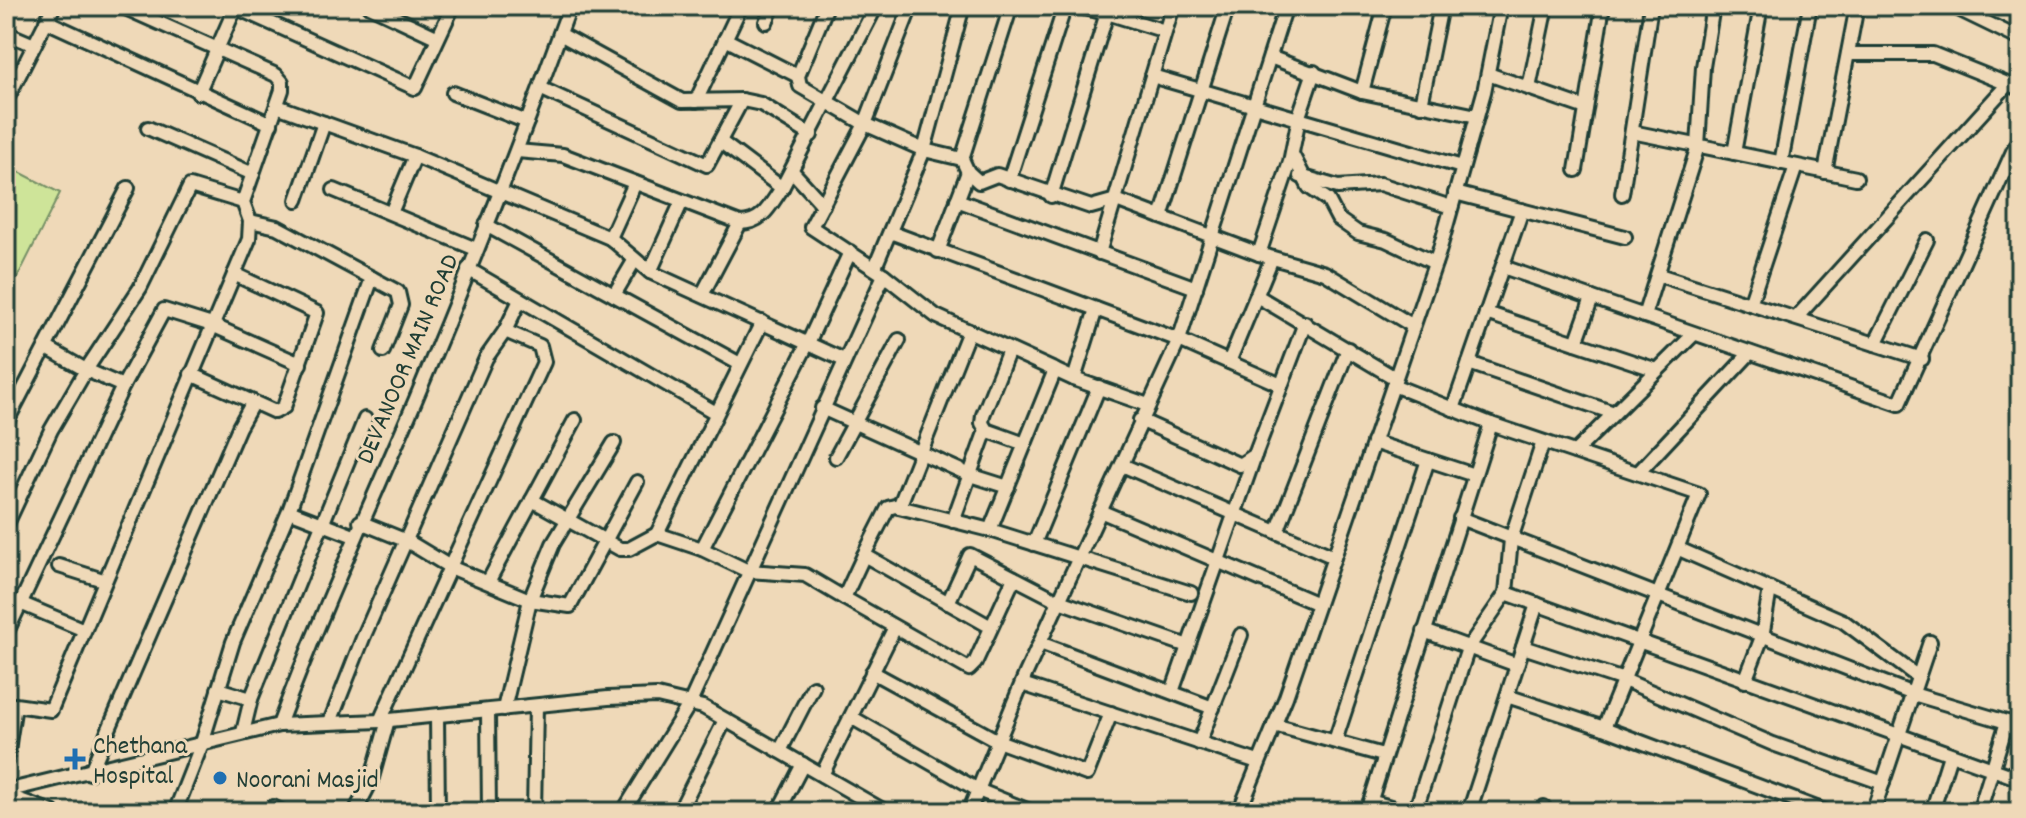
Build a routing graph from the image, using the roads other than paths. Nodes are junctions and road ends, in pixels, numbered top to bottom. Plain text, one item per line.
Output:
1 (54, 6) edge
2 (121, 6) edge
3 (235, 6) edge
4 (370, 6) edge
5 (453, 6) edge
6 (570, 6) edge
7 (741, 6) edge
8 (773, 6) edge
9 (827, 6) edge
10 (876, 6) edge
11 (911, 6) edge
12 (963, 6) edge
13 (1011, 6) edge
14 (1065, 6) edge
15 (1073, 6) edge
16 (1173, 6) edge
17 (1228, 6) edge
18 (1286, 6) edge
19 (1385, 6) edge
20 (1441, 6) edge
21 (1501, 6) edge
22 (1546, 6) edge
23 (1603, 6) edge
24 (1651, 6) edge
25 (1713, 6) edge
26 (1761, 6) edge
27 (1810, 6) edge
28 (1857, 6) edge
29 (1952, 6) edge
30 (393, 11) edge
31 (1978, 12) edge
32 (1107, 13) junction
33 (46, 21) junction
34 (766, 22) dead end
35 (1165, 31) junction
36 (6, 33) edge
37 (560, 34) junction
38 (436, 37) junction
39 (725, 39) junction
40 (2020, 39) edge
41 (34, 45) junction
42 (218, 50) junction
43 (1848, 54) junction
44 (1270, 57) junction
45 (1314, 72) junction
46 (1488, 74) junction
47 (798, 76) junction
48 (1152, 76) junction
49 (2014, 86) edge
50 (540, 88) junction
51 (1529, 88) junction
52 (1201, 90) junction
53 (1362, 92) junction
54 (198, 93) junction
55 (453, 93) dead end
56 (6, 94) edge
57 (742, 100) junction
58 (696, 101) junction
59 (827, 104) junction
60 (1254, 105) junction
61 (1421, 105) junction
62 (277, 106) junction
63 (1586, 108) junction
64 (1477, 116) junction
65 (1299, 118) junction
66 (527, 122) junction
67 (324, 123) junction
68 (271, 124) junction
69 (865, 124) junction
70 (148, 128) dead end
71 (1632, 132) junction
72 (811, 135) junction
73 (2020, 136) edge
74 (721, 142) junction
75 (1698, 146) junction
76 (924, 150) junction
77 (517, 151) junction
78 (1734, 153) junction
79 (1292, 154) junction
80 (415, 156) junction
81 (962, 159) junction
82 (1781, 163) junction
83 (1796, 166) junction
84 (1462, 167) junction
85 (1576, 170) dead end
86 (792, 171) junction
87 (968, 172) junction
88 (1825, 172) junction
89 (253, 174) junction
90 (1285, 176) junction
91 (1304, 176) junction
92 (1856, 178) dead end
93 (1009, 180) junction
94 (635, 183) junction
95 (1338, 187) junction
96 (128, 188) dead end
97 (782, 188) junction
98 (334, 190) dead end
99 (500, 190) junction
100 (1455, 193) junction
101 (1622, 194) dead end
102 (1051, 196) junction
103 (297, 200) dead end
104 (957, 200) junction
105 (1116, 200) junction
106 (1328, 200) junction
107 (682, 201) junction
108 (243, 202) junction
109 (823, 205) junction
110 (1451, 207) junction
111 (1522, 210) junction
112 (391, 213) junction
113 (1161, 217) junction
114 (250, 221) junction
115 (740, 223) junction
116 (486, 225) junction
117 (890, 232) junction
118 (1212, 236) junction
119 (1625, 237) dead end
120 (610, 238) junction
121 (1927, 240) dead end
122 (476, 249) junction
123 (938, 251) junction
124 (850, 252) junction
125 (1099, 253) junction
126 (1265, 256) junction
127 (634, 261) junction
128 (1435, 263) junction
129 (1503, 267) junction
130 (468, 269) junction
131 (879, 271) junction
132 (650, 272) junction
133 (234, 274) junction
134 (1659, 275) junction
135 (372, 278) junction
136 (1196, 288) junction
137 (614, 295) junction
138 (702, 295) junction
139 (1257, 296) junction
140 (1592, 298) junction
141 (520, 300) junction
142 (1750, 304) junction
143 (1096, 309) junction
144 (1486, 313) junction
145 (1644, 316) junction
146 (1796, 318) junction
147 (762, 322) junction
148 (1305, 323) junction
149 (212, 325) junction
150 (1413, 326) junction
151 (505, 331) junction
152 (969, 331) junction
153 (1694, 334) junction
154 (899, 340) dead end
155 (1179, 340) junction
156 (808, 343) junction
157 (1576, 343) junction
158 (1875, 344) junction
159 (47, 348) junction
160 (1348, 349) junction
161 (1009, 350) junction
162 (383, 351) dead end
163 (1750, 353) junction
164 (1922, 359) junction
165 (844, 360) junction
166 (1229, 362) junction
167 (1469, 363) junction
168 (300, 364) junction
169 (740, 364) junction
170 (86, 370) junction
171 (1055, 370) junction
172 (1657, 370) junction
173 (191, 374) junction
174 (1074, 379) junction
175 (1394, 382) junction
176 (1281, 385) junction
177 (123, 386) junction
178 (1099, 387) junction
179 (11, 401) edge
180 (253, 402) junction
181 (1148, 405) junction
182 (822, 408) junction
183 (1453, 409) junction
184 (716, 413) junction
185 (1614, 413) junction
186 (365, 419) dead end
187 (575, 420) dead end
188 (1140, 420) junction
189 (6, 423) edge
190 (855, 423) junction
191 (1491, 424) junction
192 (986, 430) junction
193 (1373, 442) junction
194 (1543, 442) junction
195 (614, 443) dead end
196 (1025, 444) junction
197 (1575, 452) junction
198 (922, 453) junction
199 (1255, 455) junction
200 (836, 457) dead end
201 (1428, 460) junction
202 (1122, 465) junction
203 (1638, 473) junction
204 (970, 475) junction
205 (1474, 475) junction
206 (637, 482) dead end
207 (1008, 487) junction
208 (532, 500) junction
209 (899, 507) junction
210 (289, 511) junction
211 (1100, 511) junction
212 (1234, 514) junction
213 (1460, 518) junction
214 (566, 520) junction
215 (953, 521) junction
216 (360, 522) junction
217 (320, 523) junction
218 (6, 526) edge
219 (990, 530) junction
220 (1277, 532) junction
221 (657, 534) junction
222 (354, 536) junction
223 (1511, 539) junction
224 (407, 541) junction
225 (605, 542) junction
226 (1034, 544) junction
227 (702, 549) junction
228 (1679, 549) junction
229 (864, 555) junction
230 (1079, 557) junction
231 (1334, 557) junction
232 (1218, 561) junction
233 (59, 566) dead end
234 (450, 567) junction
235 (748, 571) junction
236 (1014, 578) junction
237 (103, 580) junction
238 (488, 582) junction
239 (1770, 589) junction
240 (1191, 593) dead end
241 (1506, 593) junction
242 (1659, 597) junction
243 (844, 598) junction
244 (530, 600) junction
245 (1059, 601) junction
246 (20, 603) junction
247 (948, 603) junction
248 (1318, 604) junction
249 (1537, 604) junction
250 (991, 627) junction
251 (82, 629) junction
252 (894, 629) junction
253 (1424, 631) junction
254 (6, 634) edge
255 (1241, 635) dead end
256 (1762, 637) junction
257 (1641, 641) junction
258 (1930, 642) dead end
259 (1040, 643) junction
260 (1188, 646) junction
261 (1523, 647) junction
262 (1468, 648) junction
263 (1517, 665) junction
264 (872, 672) junction
265 (1918, 677) junction
266 (1624, 680) junction
267 (1745, 681) junction
268 (1022, 684) junction
269 (813, 687) dead end
270 (218, 689) junction
271 (1172, 692) junction
272 (1913, 694) junction
273 (1507, 696) junction
274 (251, 699) junction
275 (690, 703) junction
276 (536, 706) junction
277 (1213, 708) junction
278 (504, 709) junction
279 (488, 711) junction
280 (1111, 713) junction
281 (437, 716) junction
282 (851, 717) junction
283 (725, 720) junction
284 (384, 721) junction
285 (330, 722) junction
286 (8, 724) edge
287 (2014, 724) edge
288 (279, 725) junction
289 (1274, 725) junction
290 (1604, 728) junction
291 (243, 732) junction
292 (1898, 737) junction
293 (998, 741) junction
294 (1335, 741) junction
295 (1199, 743) junction
296 (201, 746) junction
297 (780, 751) junction
298 (1383, 755) junction
299 (1950, 755) junction
300 (6, 762) edge
301 (1258, 762) junction
302 (803, 764) junction
303 (1993, 769) junction
304 (90, 773) junction
305 (822, 775) junction
306 (2020, 779) edge
307 (1883, 783) junction
308 (978, 790) junction
309 (6, 793) edge
310 (1368, 806) edge
311 (52, 812) edge
312 (175, 812) edge
313 (355, 812) edge
314 (438, 812) edge
315 (489, 812) edge
316 (534, 812) edge
317 (623, 812) edge
318 (679, 812) edge
319 (778, 812) edge
320 (886, 812) edge
321 (969, 812) edge
322 (1032, 812) edge
323 (1239, 812) edge
324 (1407, 812) edge
325 (1415, 812) edge
326 (1469, 812) edge
327 (1824, 812) edge
328 (1873, 812) edge
329 (1932, 812) edge
330 (1979, 812) edge

1 - 33 street
2 - 42 street
3 - 38 street
3 - 42 street
4 - 30 street
5 - 38 street
6 - 37 street, DEVANOOR MAIN ROAD
7 - 39 street
8 - 34 street
9 - 47 street
10 - 59 street
11 - 69 street
12 - 76 street
13 - 81 street
14 - 93 street
15 - 32 street
16 - 35 street
17 - 52 street
18 - 44 street
19 - 53 street
20 - 61 street
21 - 46 street
22 - 51 street
23 - 63 street
24 - 71 street
25 - 75 street
26 - 78 street
27 - 82 street
28 - 43 street
29 - 31 street
30 - 38 street
31 - 40 street
32 - 35 street
32 - 102 street
33 - 41 street
33 - 54 street
35 - 48 street
36 - 41 street
37 - 50 street, DEVANOOR MAIN ROAD
37 - 58 street
39 - 47 street
39 - 58 street
41 - 56 street
42 - 54 street
42 - 62 street
43 - 49 street
43 - 88 street
44 - 45 street
44 - 60 street
45 - 53 street
45 - 65 street
46 - 51 street
46 - 64 street
47 - 59 street
48 - 52 street
48 - 105 street
49 - 146 street
50 - 66 street, DEVANOOR MAIN ROAD
50 - 74 street
51 - 63 street
52 - 60 street
52 - 113 street
53 - 61 street
54 - 68 street
55 - 66 street
57 - 58 street
57 - 72 street
57 - 74 street
59 - 69 street
59 - 72 street
60 - 65 street
60 - 118 street
61 - 64 street
62 - 67 street
62 - 68 street
63 - 85 street
64 - 84 street
65 - 79 street
65 - 84 street
66 - 77 street, DEVANOOR MAIN ROAD
67 - 80 street
67 - 103 street
68 - 89 street
69 - 76 street
69 - 109 street
70 - 89 street
71 - 75 street
71 - 101 street
72 - 86 street
73 - 164 street
74 - 97 street
75 - 78 street
75 - 134 street
76 - 81 street
76 - 117 street
77 - 94 street
77 - 99 street, DEVANOOR MAIN ROAD
78 - 82 street
79 - 90 street
79 - 91 street
80 - 99 street
80 - 112 street
81 - 87 street
82 - 83 street
83 - 88 street
83 - 142 street
84 - 100 street
86 - 97 street
86 - 109 street
87 - 93 street
87 - 104 street
88 - 92 street
89 - 108 street
90 - 91 street
90 - 126 street
91 - 95 street
91 - 106 street
93 - 102 street
94 - 107 street
94 - 120 street
95 - 106 street
95 - 110 street
96 - 159 street
97 - 115 street
98 - 112 street
99 - 116 street, DEVANOOR MAIN ROAD
99 - 120 street
100 - 110 street
100 - 111 street
102 - 105 street
104 - 123 street
104 - 125 street
105 - 113 street
105 - 125 street
106 - 128 street
107 - 115 street
107 - 132 street
108 - 114 street
108 - 170 street
109 - 124 street
110 - 128 street
111 - 119 street
111 - 129 street
112 - 122 street
113 - 118 street
114 - 133 street
114 - 135 street
115 - 138 street
116 - 122 street, DEVANOOR MAIN ROAD
116 - 137 street
117 - 123 street
117 - 131 street
118 - 126 street
118 - 136 street
120 - 127 street
121 - 158 street
122 - 130 street, DEVANOOR MAIN ROAD
123 - 143 street
124 - 131 street
124 - 156 street
125 - 136 street
126 - 139 street
126 - 150 street
127 - 132 street
127 - 137 street
128 - 150 street
129 - 140 street
129 - 144 street
130 - 141 street
130 - 216 street, DEVANOOR MAIN ROAD
131 - 152 street
131 - 165 street
132 - 138 street
133 - 149 street
133 - 168 street
134 - 142 street
134 - 145 street
135 - 162 street
135 - 210 street
136 - 155 street
137 - 169 street
138 - 147 street
139 - 148 street
139 - 166 street
140 - 145 street
140 - 157 street
141 - 151 street
141 - 184 street
142 - 146 street
143 - 155 street
143 - 174 street
144 - 157 street
144 - 167 street
145 - 153 street
146 - 158 street
147 - 156 street
147 - 169 street
148 - 160 street
148 - 176 street
149 - 168 street
149 - 173 street
149 - 177 street
150 - 175 street
151 - 224 street
151 - 234 street
152 - 161 street
152 - 198 street
153 - 163 street
153 - 172 street
154 - 190 street
155 - 166 street
155 - 181 street
156 - 165 street
156 - 227 street
157 - 172 street
158 - 164 street
159 - 170 street
159 - 179 street
160 - 175 street
160 - 220 street
161 - 171 street
161 - 192 street
163 - 164 street
163 - 203 street
165 - 182 street
166 - 176 street
167 - 183 street
167 - 185 street
168 - 180 street
169 - 184 street
170 - 177 street
170 - 218 street
171 - 174 street
171 - 196 street
172 - 185 street
173 - 180 street
173 - 237 street
174 - 178 street
175 - 183 street
175 - 193 street
176 - 199 street
177 - 246 street
178 - 181 street
178 - 226 street
179 - 189 street
180 - 304 street
181 - 188 street
182 - 190 street
182 - 235 street
183 - 191 street
184 - 221 street
185 - 197 street
186 - 217 street
187 - 208 street
188 - 199 street
188 - 202 street
190 - 198 street
190 - 200 street
191 - 194 street
191 - 205 street
192 - 196 street
192 - 204 street
193 - 201 street
193 - 231 street
194 - 197 street
194 - 223 street
195 - 214 street
196 - 207 street
197 - 203 street
198 - 204 street
198 - 209 street
199 - 212 street
201 - 205 street
201 - 294 street
202 - 211 street
202 - 212 street
203 - 228 street
204 - 207 street
204 - 215 street
205 - 213 street
206 - 225 street
207 - 219 street
208 - 214 street
208 - 238 street
209 - 215 street
209 - 229 street
210 - 217 street
210 - 270 street
211 - 230 street
211 - 232 street
212 - 220 street
212 - 232 street
213 - 223 street
213 - 253 street
214 - 225 street
214 - 244 street
215 - 219 street
216 - 222 street, DEVANOOR MAIN ROAD
216 - 224 street
217 - 222 street
217 - 274 street
219 - 226 street
220 - 231 street
221 - 225 street
221 - 227 street
222 - 288 street, DEVANOOR MAIN ROAD
223 - 241 street
223 - 242 street
224 - 234 street
224 - 285 street
225 - 244 street
226 - 230 street
227 - 235 street
228 - 239 street
228 - 242 street
229 - 243 street
229 - 247 street
230 - 240 street
230 - 245 street
231 - 248 street
232 - 248 street
232 - 260 street
233 - 237 street
234 - 238 street
234 - 284 street
235 - 243 street
235 - 275 street
236 - 245 street
236 - 247 street
236 - 250 street
237 - 251 street
238 - 244 street
239 - 256 street
239 - 265 street
241 - 249 street
241 - 262 street
242 - 256 street
242 - 257 street
243 - 252 street
244 - 278 street
245 - 259 street
245 - 260 street
246 - 251 street
246 - 254 street
247 - 250 street
248 - 289 street
249 - 257 street
249 - 261 street
250 - 252 street
251 - 286 street
252 - 264 street
253 - 262 street
253 - 298 street
255 - 277 street
256 - 267 street
256 - 272 street
257 - 266 street
257 - 267 street
258 - 265 street
259 - 268 street
259 - 271 street
260 - 271 street
261 - 263 street
261 - 266 street
262 - 263 street
262 - 325 street
263 - 273 street
264 - 282 street
264 - 293 street
265 - 272 street
266 - 290 street
266 - 307 street
267 - 292 street
268 - 280 street
268 - 293 street
269 - 297 street
270 - 274 street
270 - 296 street
271 - 277 street
272 - 287 street
272 - 292 street
273 - 290 street
273 - 326 street
274 - 291 street
275 - 276 street
275 - 283 street
275 - 317 street
276 - 278 street
276 - 316 street
277 - 295 street
278 - 279 street
279 - 281 street
279 - 315 street
280 - 293 street
280 - 295 street
281 - 284 street
281 - 314 street
282 - 305 street
282 - 308 street
283 - 297 street
283 - 318 street
284 - 285 street
284 - 313 street
285 - 288 street
286 - 300 street
287 - 303 street
288 - 291 street
289 - 294 street
289 - 301 street
290 - 327 street
291 - 296 street
292 - 299 street
292 - 307 street
293 - 308 street
294 - 298 street
295 - 301 street
296 - 304 street
296 - 312 street
297 - 302 street
298 - 310 street
299 - 303 street
299 - 329 street
301 - 323 street
302 - 305 street
302 - 319 street
303 - 306 street
303 - 330 street
304 - 309 street
305 - 320 street
307 - 328 street
308 - 321 street
308 - 322 street
309 - 311 street
310 - 324 street

